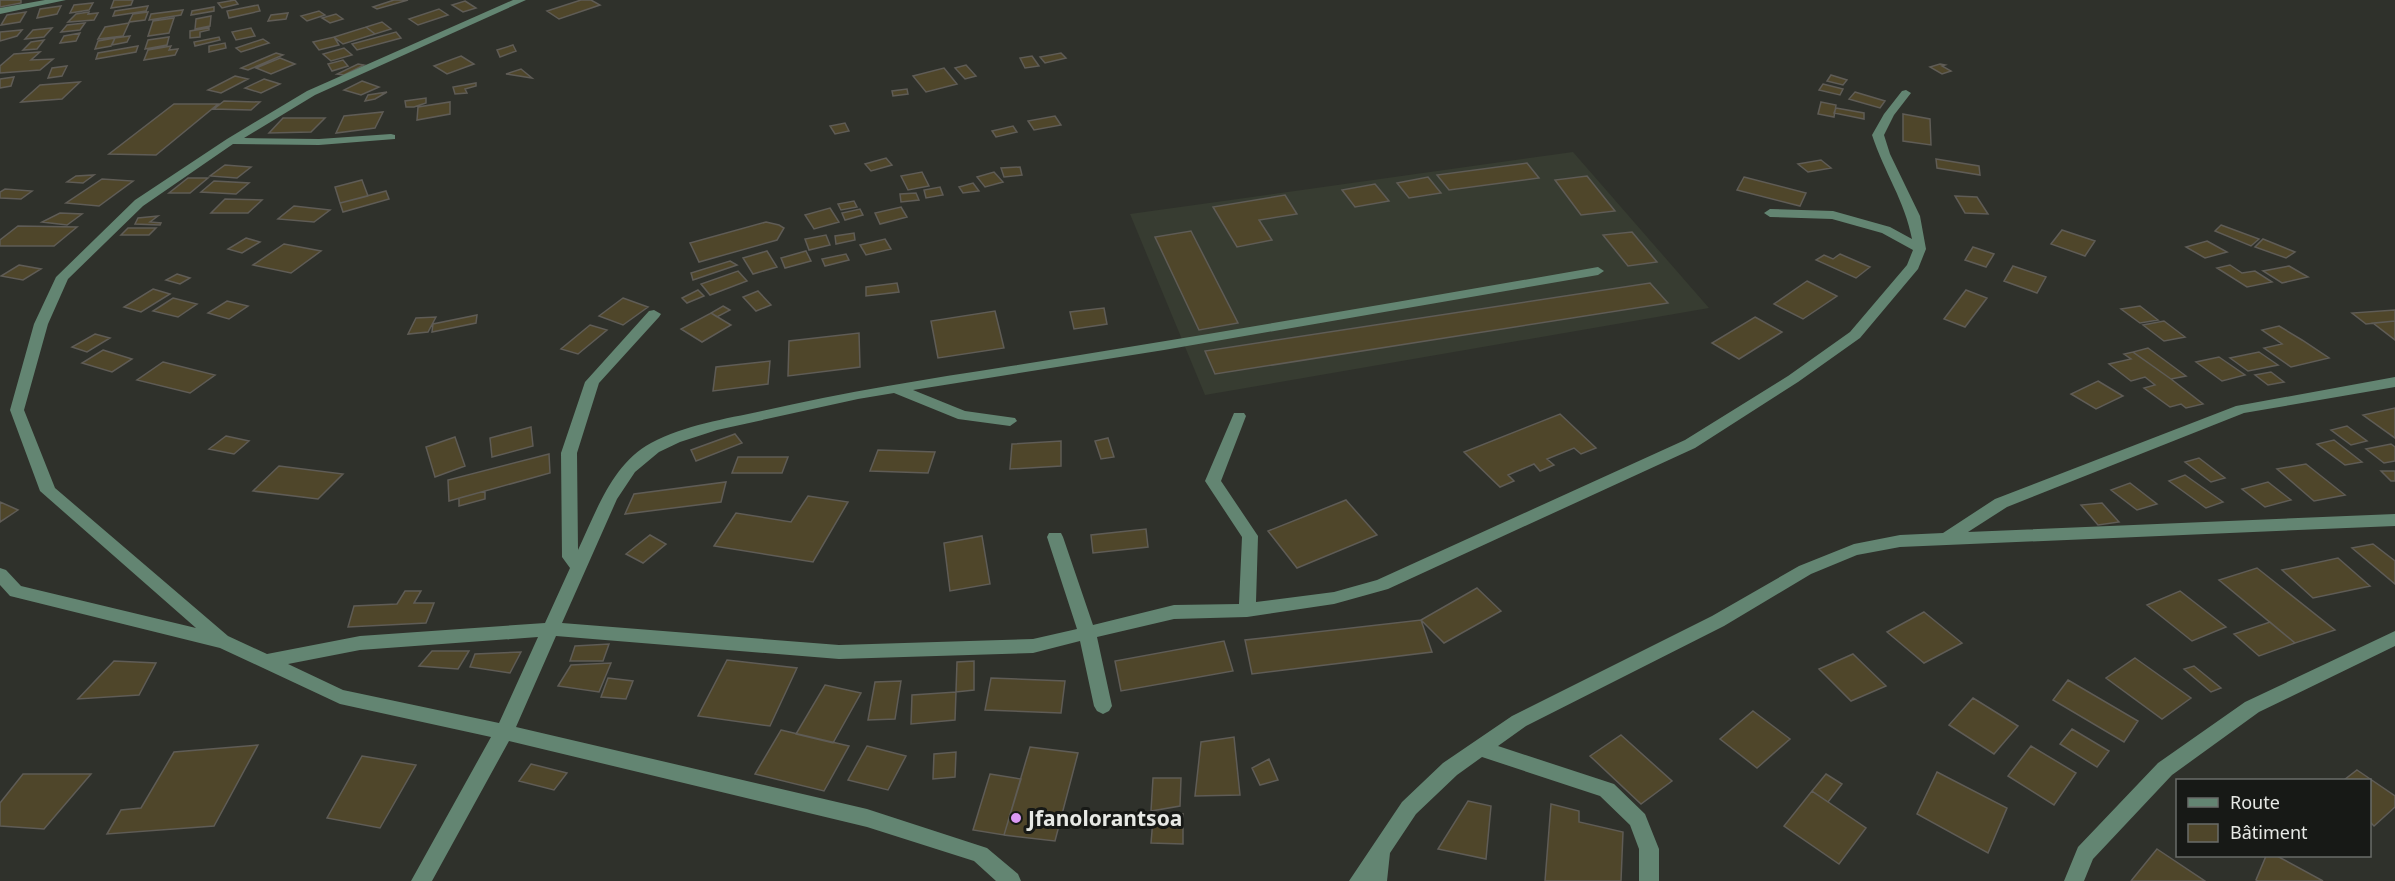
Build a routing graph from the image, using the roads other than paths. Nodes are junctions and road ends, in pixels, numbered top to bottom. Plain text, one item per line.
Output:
1 (61, 0) edge
2 (521, 0) edge
3 (0, 11) edge
4 (1906, 93) dead end
5 (391, 137) dead end
6 (231, 141) junction
7 (1770, 213) dead end
8 (1920, 249) junction
9 (1598, 271) dead end
10 (654, 314) dead end
11 (2395, 382) edge
12 (895, 388) junction
13 (1239, 416) dead end
14 (1010, 421) dead end
15 (2395, 520) edge
16 (1055, 537) dead end
17 (1946, 539) junction
18 (579, 567) junction
19 (0, 574) edge
20 (1247, 610) junction
21 (551, 629) junction
22 (1087, 632) junction
23 (2395, 638) edge
24 (224, 642) junction
25 (265, 662) junction
26 (1103, 706) dead end
27 (504, 732) junction
28 (1480, 747) junction
29 (1381, 847) junction
30 (421, 881) edge
31 (1011, 881) edge
32 (1359, 881) edge
33 (1377, 881) edge
34 (1649, 881) edge
35 (2074, 881) edge

1 - 3 street
2 - 6 street
4 - 8 street
5 - 6 street
6 - 24 street
7 - 8 street
8 - 20 street
9 - 12 street
10 - 18 street
11 - 17 street
12 - 14 street
12 - 18 street
13 - 20 street
15 - 17 street
16 - 22 street
17 - 28 street
18 - 21 street
19 - 24 street
20 - 22 street
21 - 22 street
21 - 25 street
21 - 27 street
22 - 26 street
23 - 35 street
24 - 25 street
25 - 27 street
27 - 30 street
27 - 31 street
28 - 29 street
28 - 34 street
29 - 32 street
29 - 33 street

